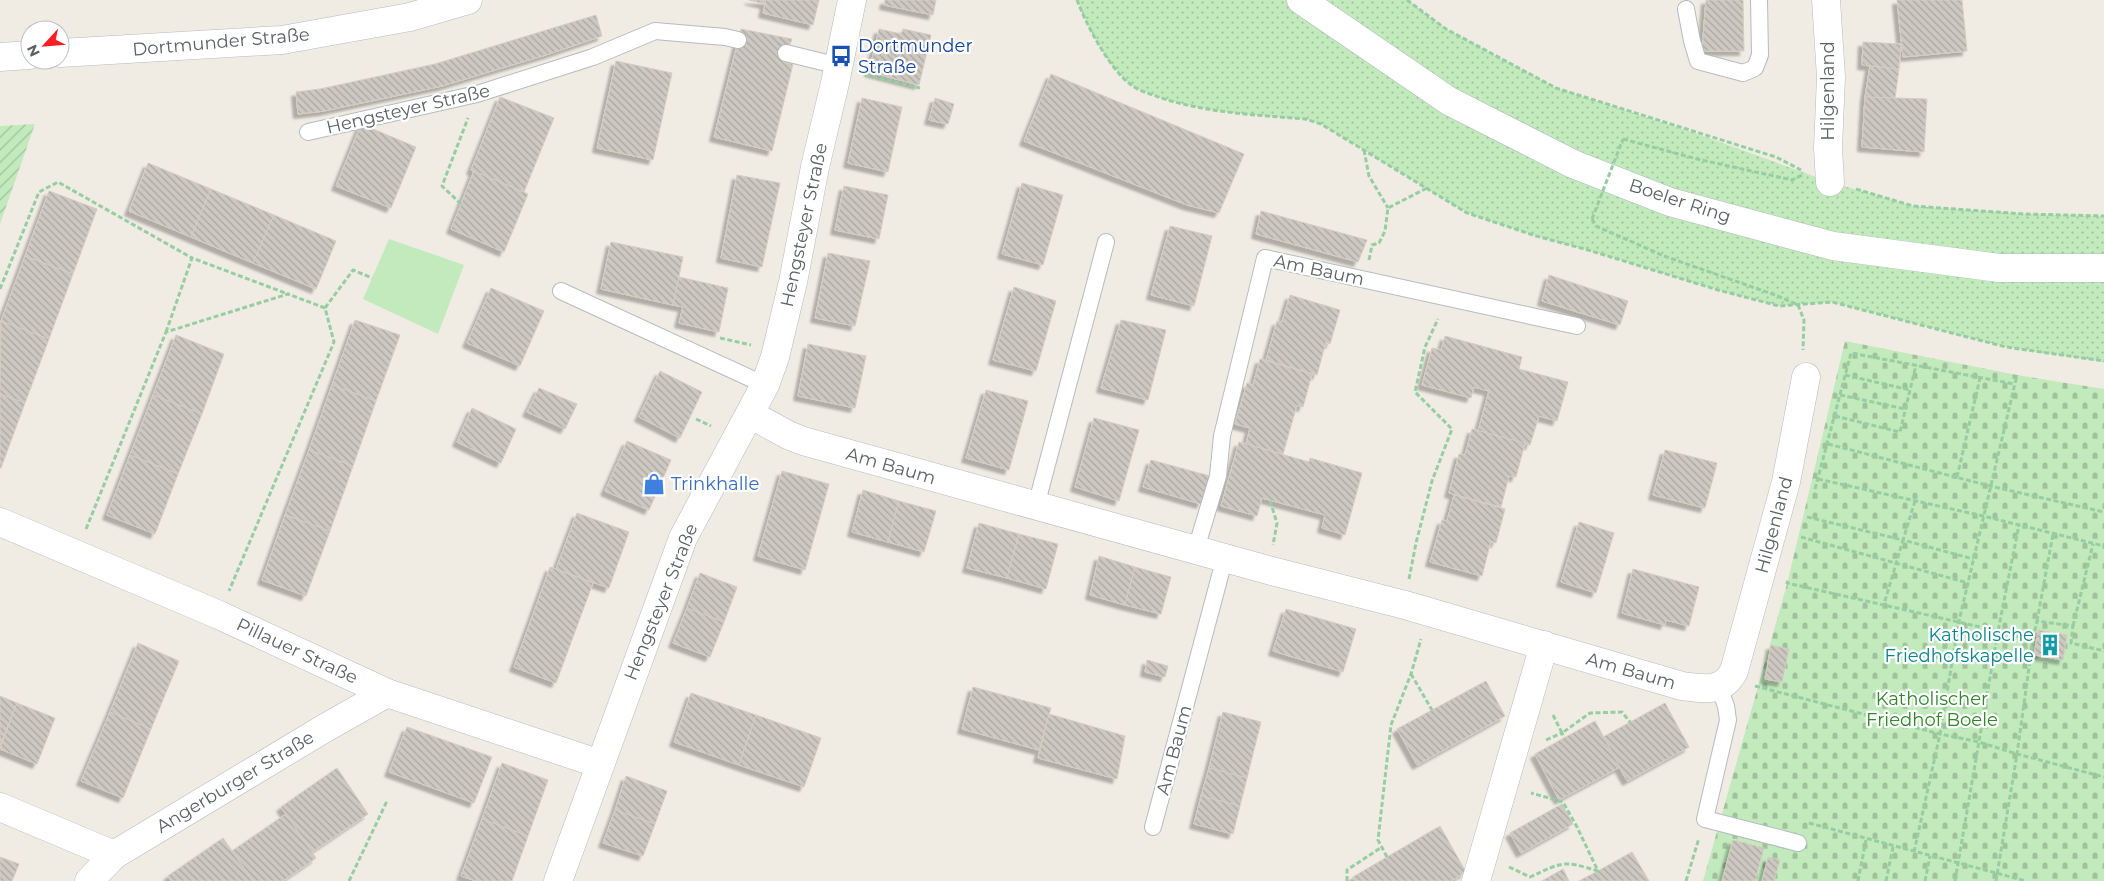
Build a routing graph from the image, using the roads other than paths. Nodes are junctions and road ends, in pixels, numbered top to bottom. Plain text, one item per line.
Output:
1 (468, 0) edge
2 (852, 0) edge
3 (1301, 0) edge
4 (1759, 0) edge
5 (1826, 0) edge
6 (1686, 9) dead end
7 (738, 40) dead end
8 (70, 52) edge
9 (786, 53) dead end
10 (20, 56) edge
11 (0, 57) edge
12 (850, 70) junction
13 (308, 132) dead end
14 (1830, 182) road end
15 (1106, 242) dead end
16 (2104, 268) edge
17 (561, 291) dead end
18 (1578, 326) dead end
19 (1806, 377) road end
20 (765, 386) junction
21 (750, 414) junction
22 (1036, 506) junction
23 (0, 522) edge
24 (1196, 549) junction
25 (1225, 557) junction
26 (1544, 645) junction
27 (1728, 678) junction
28 (387, 693) junction
29 (600, 764) junction
30 (0, 807) edge
31 (1153, 827) dead end
32 (1798, 843) dead end
33 (114, 855) junction
34 (89, 881) edge
35 (558, 881) edge
36 (1476, 881) edge

1 - 8 street, Dortmunder Straße
2 - 12 street, Hengsteyer Straße
3 - 16 street, Boeler Ring
4 - 6 lane
5 - 14 street, Hilgenland
7 - 13 lane, Hengsteyer Straße
9 - 12 lane
10 - 11 street
12 - 20 street, Hengsteyer Straße
15 - 22 lane
17 - 20 lane
18 - 24 lane, Am Baum
19 - 27 street, Hilgenland
20 - 21 street, Hengsteyer Straße
21 - 22 street, Am Baum
21 - 29 street, Hengsteyer Straße
22 - 24 street, Am Baum
23 - 28 street, Pillauer Straße
24 - 25 street, Am Baum
25 - 26 street, Am Baum
25 - 31 lane, Am Baum
26 - 27 street, Am Baum
26 - 36 street
27 - 32 lane
28 - 29 street, Pillauer Straße
28 - 33 street, Angerburger Straße
29 - 35 street, Hengsteyer Straße
30 - 33 street
33 - 34 street, Angerburger Straße

